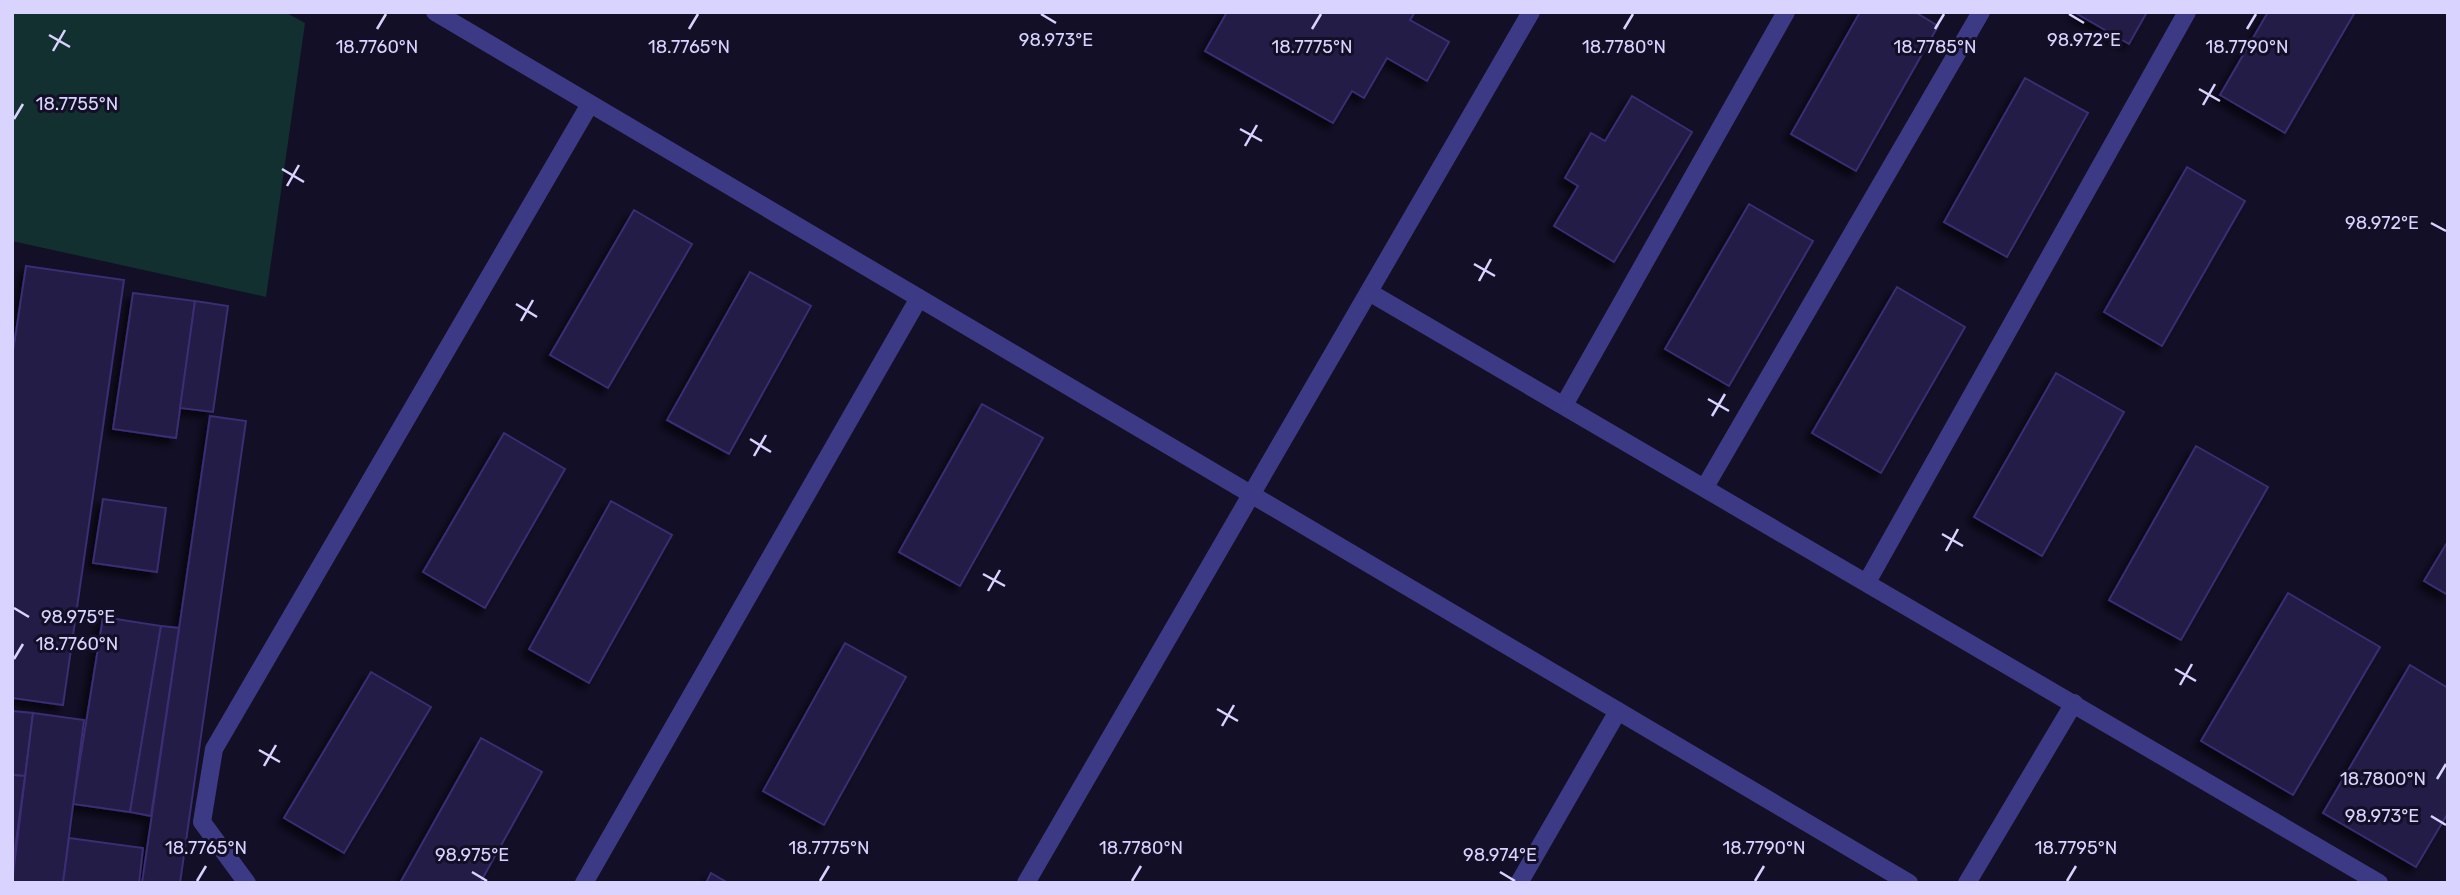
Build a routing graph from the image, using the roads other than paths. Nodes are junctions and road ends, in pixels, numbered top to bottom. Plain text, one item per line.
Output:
1 (435, 12) edge
2 (1531, 12) edge
3 (1786, 12) edge
4 (1981, 12) edge
5 (2187, 12) edge
6 (590, 104) junction
7 (1369, 292) junction
8 (919, 298) junction
9 (1564, 405) junction
10 (1705, 487) junction
11 (1251, 494) junction
12 (1867, 582) junction
13 (2074, 703) junction
14 (1618, 711) junction
15 (247, 883) edge
16 (584, 883) edge
17 (1026, 883) edge
18 (1520, 883) edge
19 (1909, 883) edge
20 (1967, 883) edge
21 (2379, 883) edge

1 - 6 lane
2 - 7 lane
3 - 9 lane
4 - 10 lane
5 - 12 lane
6 - 8 lane
6 - 15 lane
7 - 9 lane
7 - 11 lane
8 - 11 lane
8 - 16 lane
9 - 10 lane
10 - 12 lane
11 - 14 lane
11 - 17 lane
12 - 13 lane
13 - 20 lane
13 - 21 lane
14 - 18 lane
14 - 19 lane

